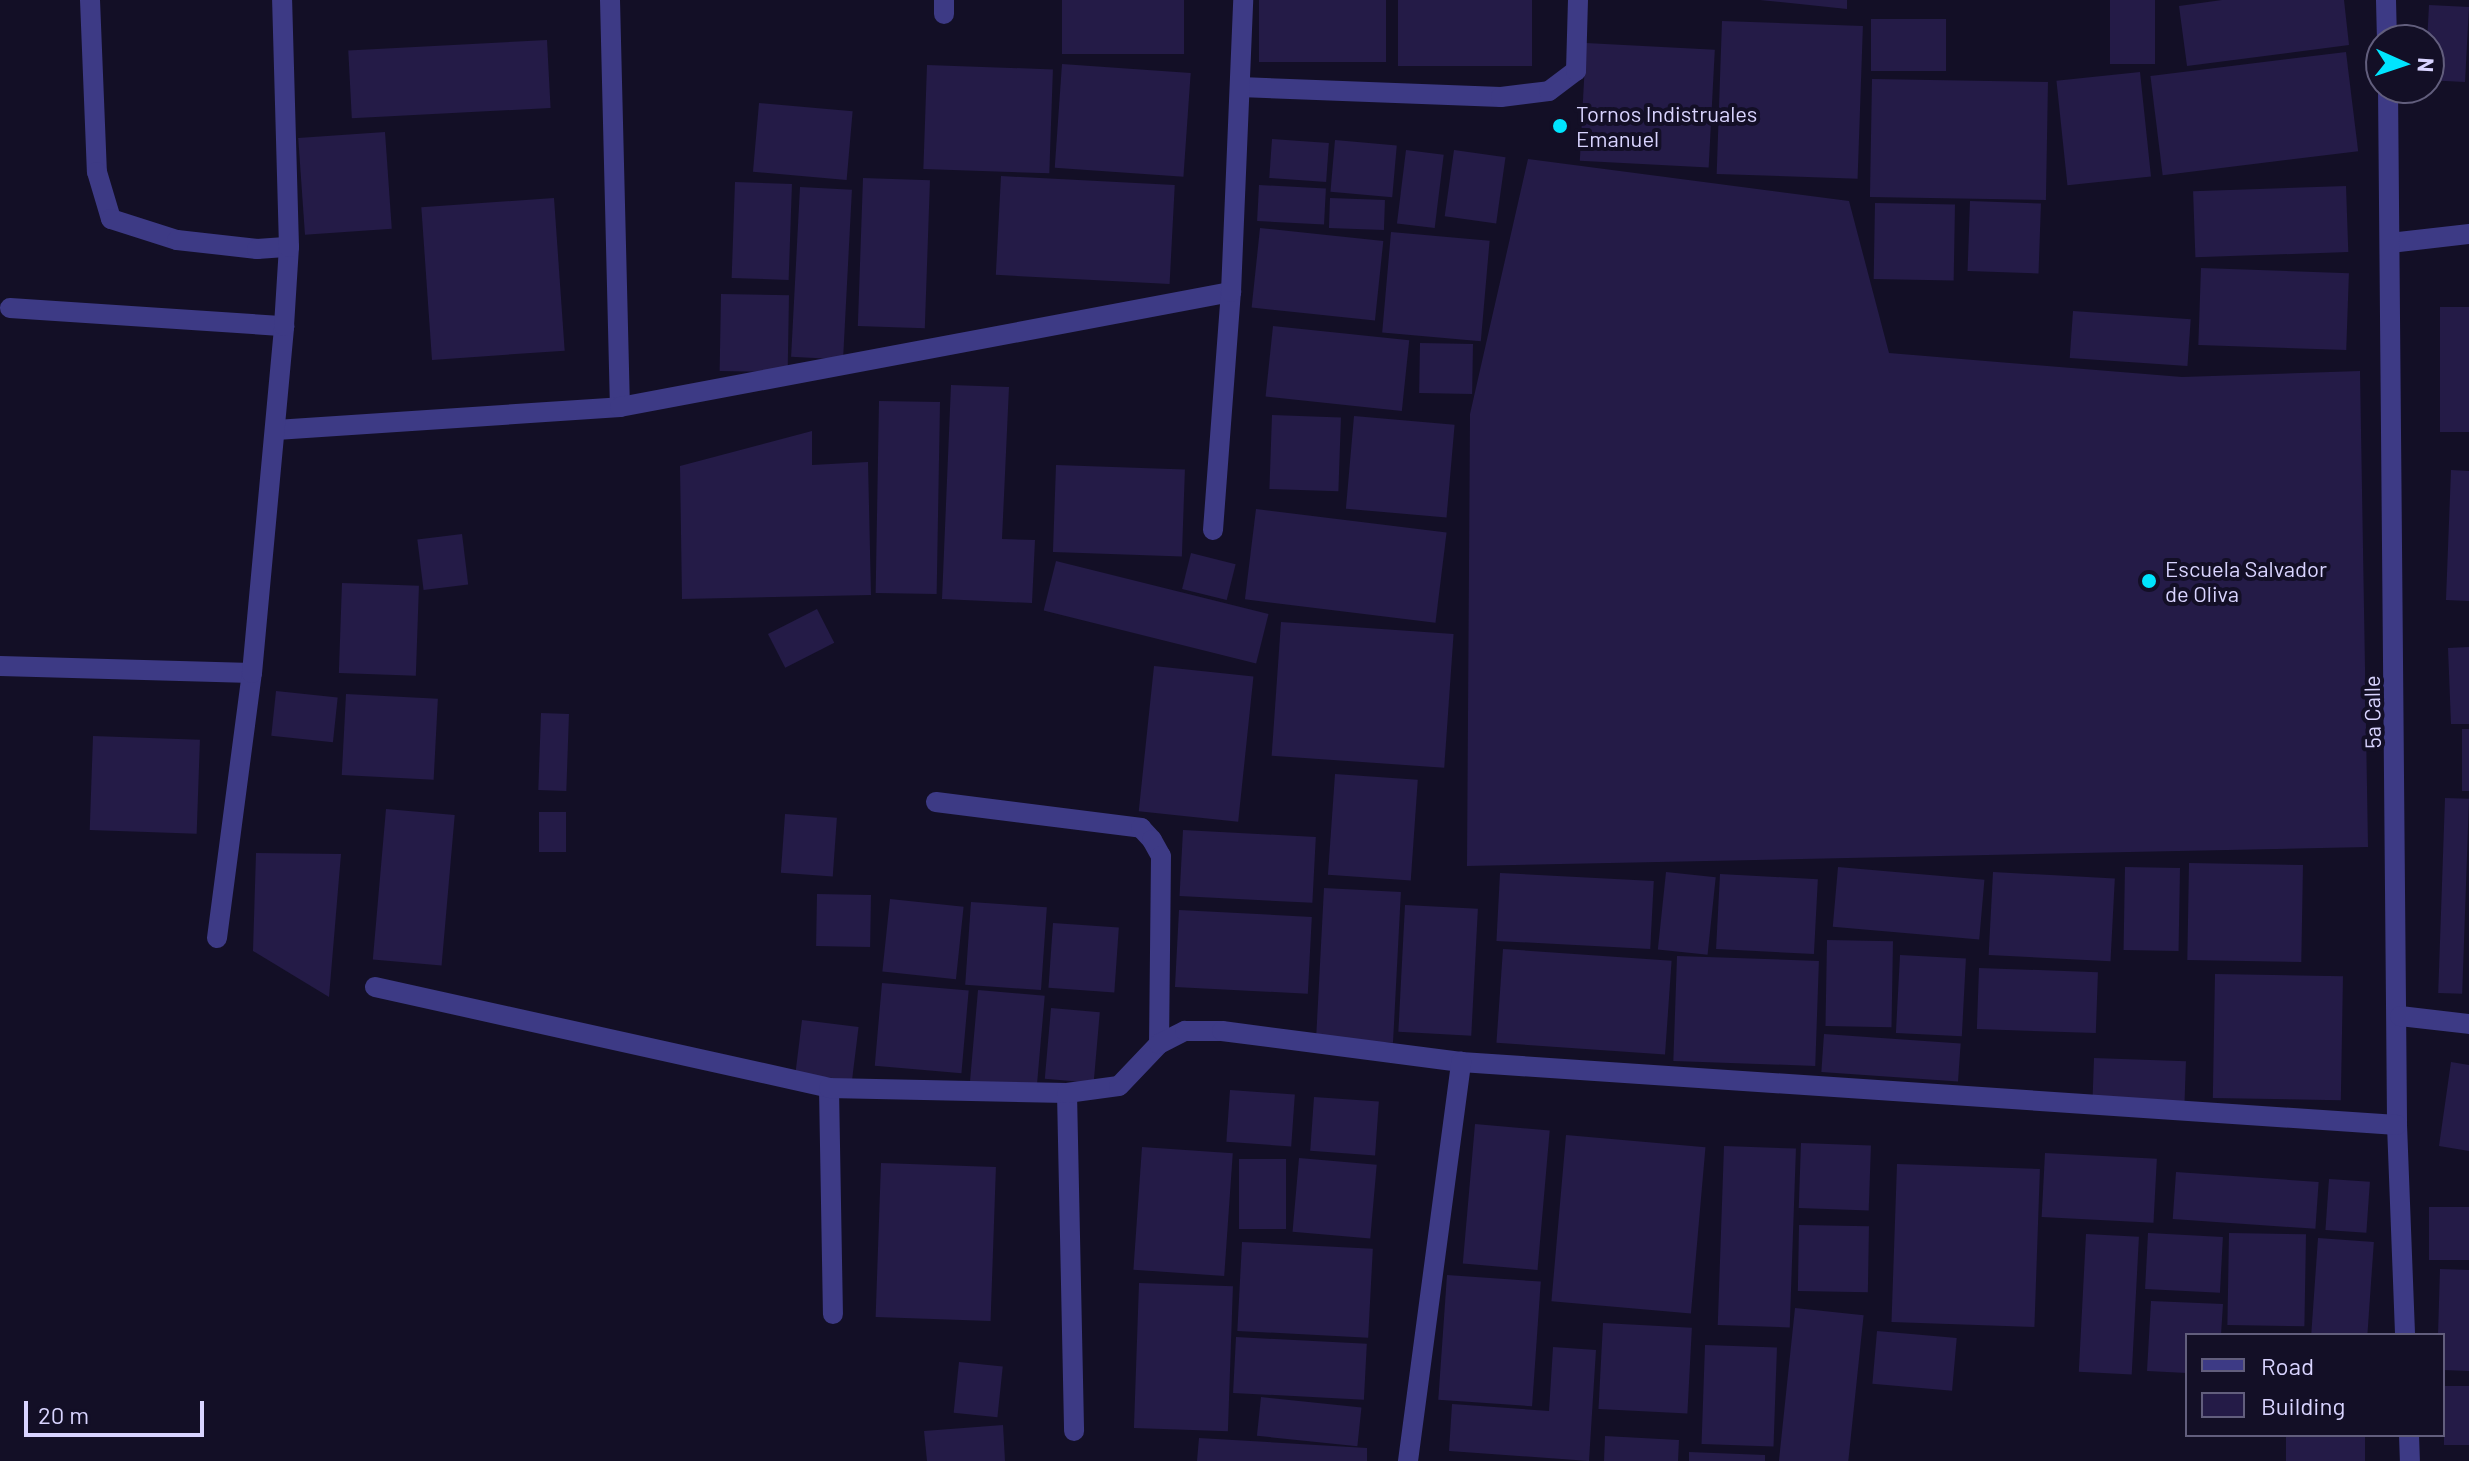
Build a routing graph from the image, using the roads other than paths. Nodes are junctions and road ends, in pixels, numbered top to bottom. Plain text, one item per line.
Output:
1 (90, 0) edge
2 (282, 0) edge
3 (610, 0) edge
4 (1243, 0) edge
5 (1578, 0) edge
6 (2386, 0) edge
7 (2387, 24) edge
8 (1240, 87) junction
9 (2388, 104) edge
10 (2469, 234) edge
11 (2390, 243) junction
12 (289, 247) junction
13 (1231, 292) junction
14 (10, 308) dead end
15 (284, 326) junction
16 (620, 407) junction
17 (276, 430) junction
18 (1213, 530) dead end
19 (0, 666) edge
20 (252, 673) junction
21 (936, 802) dead end
22 (217, 938) dead end
23 (375, 987) dead end
24 (2400, 1016) junction
25 (2469, 1024) edge
26 (1159, 1044) junction
27 (1461, 1062) junction
28 (829, 1088) junction
29 (1067, 1093) junction
30 (2397, 1125) junction
31 (833, 1314) dead end
32 (2405, 1333) edge
33 (1074, 1431) dead end
34 (2409, 1437) edge
35 (1408, 1461) edge
36 (2410, 1461) edge

1 - 12 street
2 - 12 street
3 - 16 street
4 - 8 street
5 - 8 street
6 - 7 street
8 - 13 street
9 - 11 street, 5a Calle
10 - 11 street
11 - 24 street, 5a Calle
12 - 15 street
13 - 16 street
13 - 18 street
14 - 15 street
15 - 17 street
16 - 17 street
17 - 20 street
19 - 20 street
20 - 22 street
21 - 26 street
23 - 28 street
24 - 25 street
24 - 30 street, 5a Calle
26 - 27 street
26 - 29 street
27 - 30 street
27 - 35 street
28 - 29 street
28 - 31 street
29 - 33 street
30 - 32 street, 5a Calle
34 - 36 street

